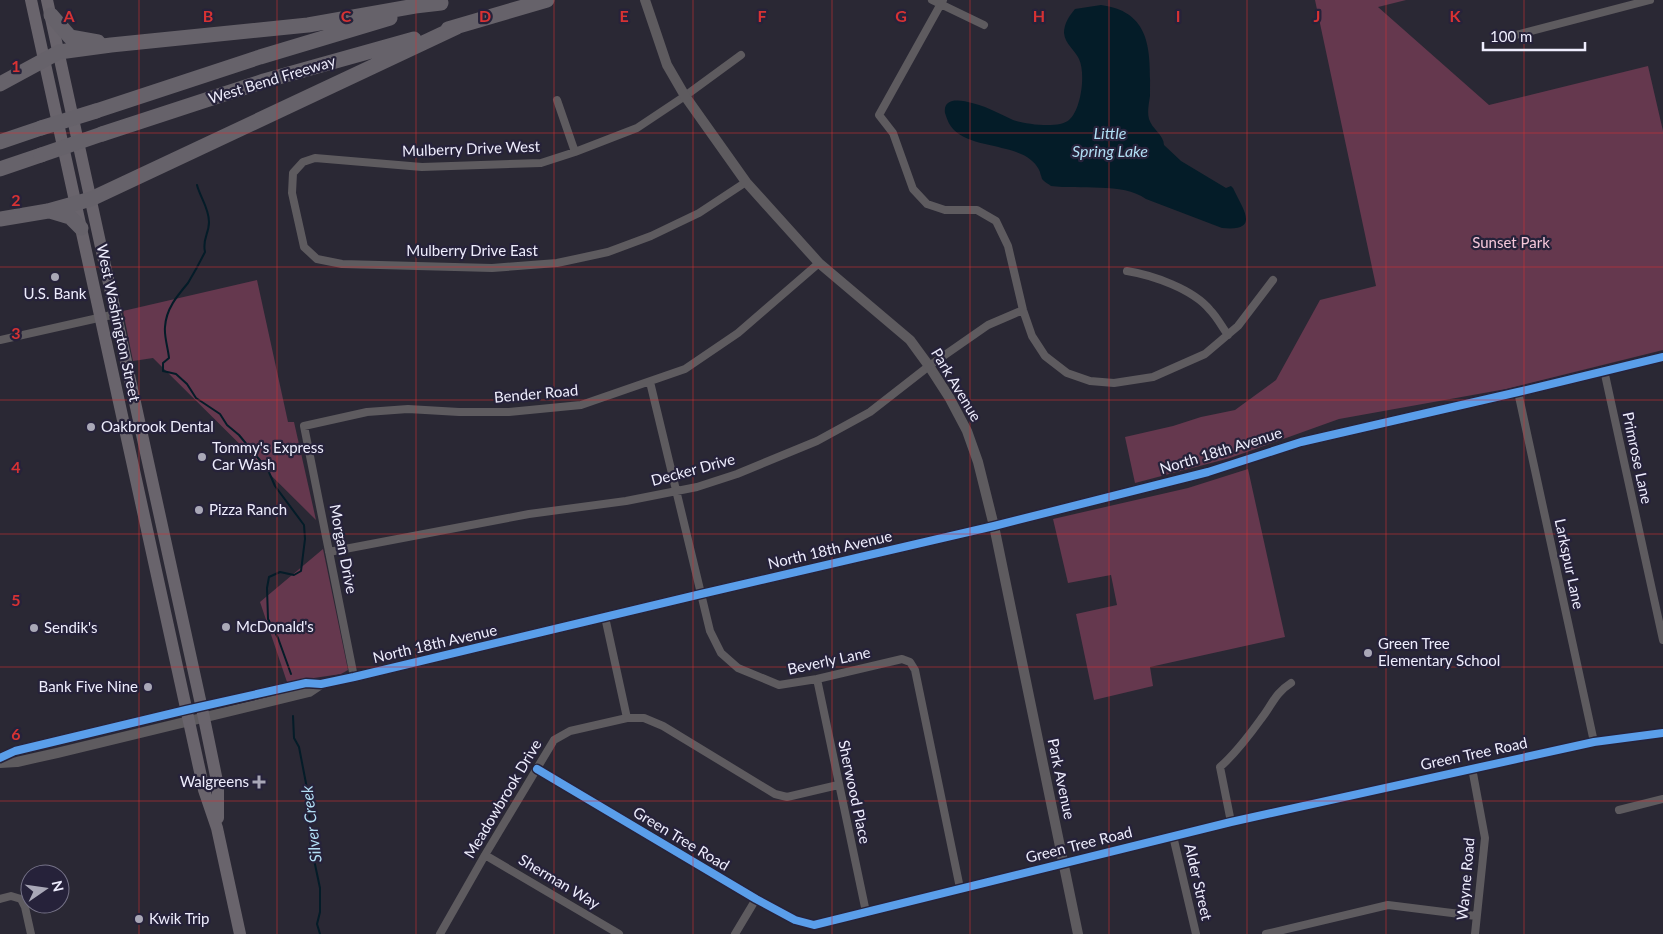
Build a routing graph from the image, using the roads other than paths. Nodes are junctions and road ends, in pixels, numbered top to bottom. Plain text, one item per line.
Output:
1 (31, 0) edge
2 (47, 0) edge
3 (547, 0) edge
4 (645, 0) edge
5 (932, 0) edge
6 (1650, 0) edge
7 (446, 2) edge
8 (942, 2) edge
9 (51, 15) junction
10 (984, 26) dead end
11 (457, 27) junction
12 (1512, 36) dead end
13 (111, 45) junction
14 (59, 52) junction
15 (741, 55) dead end
16 (43, 60) junction
17 (0, 84) edge
18 (686, 96) junction
19 (556, 100) dead end
20 (0, 142) edge
21 (575, 152) junction
22 (303, 162) joint
23 (0, 169) edge
24 (746, 182) junction
25 (91, 199) junction
26 (76, 204) junction
27 (48, 211) junction
28 (0, 219) edge
29 (81, 228) junction
30 (819, 263) junction
31 (1127, 271) dead end
32 (1274, 280) dead end
33 (1023, 310) junction
34 (116, 314) junction
35 (100, 318) junction
36 (1228, 335) junction
37 (0, 340) edge
38 (1663, 357) edge
39 (929, 366) junction
40 (1604, 370) junction
41 (650, 382) junction
42 (1518, 392) junction
43 (304, 426) joint
44 (676, 491) junction
45 (994, 526) junction
46 (329, 552) junction
47 (701, 594) junction
48 (606, 617) junction
49 (1663, 640) edge
50 (354, 677) junction
51 (817, 679) junction
52 (1291, 683) dead end
53 (203, 712) junction
54 (188, 715) junction
55 (627, 718) junction
56 (1663, 733) edge
57 (1594, 742) junction
58 (0, 758) edge
59 (0, 763) edge
60 (1472, 768) junction
61 (537, 769) junction
62 (838, 785) junction
63 (1663, 799) edge
64 (1619, 810) dead end
65 (1231, 822) junction
66 (218, 828) junction
67 (1173, 836) junction
68 (485, 854) junction
69 (1064, 863) junction
70 (960, 888) junction
71 (0, 898) edge
72 (756, 899) junction
73 (866, 912) junction
74 (1476, 916) junction
75 (31, 934) edge
76 (240, 934) edge
77 (440, 934) edge
78 (619, 934) edge
79 (735, 934) edge
80 (1078, 934) edge
81 (1196, 934) edge
82 (1266, 934) edge
83 (1474, 934) edge

1 - 16 main road, West Washington Street
2 - 9 main road, West Washington Street
3 - 11 highway, West Bend Freeway
4 - 18 street, Park Avenue
5 - 8 street
6 - 12 street
7 - 13 highway
7 - 20 highway, West Bend Freeway, bridge
8 - 10 street
8 - 33 street
9 - 13 highway
9 - 14 main road, West Washington Street
11 - 23 highway, West Bend Freeway, bridge
11 - 25 highway
13 - 14 highway
14 - 16 highway
14 - 25 main road, West Washington Street
15 - 18 street, Mulberry Drive West
16 - 17 highway
16 - 26 main road, West Washington Street
18 - 21 street, Mulberry Drive West
18 - 24 street, Park Avenue
19 - 21 street
21 - 22 street, Mulberry Drive West
22 - 24 street, Mulberry Drive East
24 - 30 street, Park Avenue
25 - 26 highway
25 - 34 main road, West Washington Street
26 - 27 highway
26 - 29 main road, West Washington Street
27 - 28 highway
27 - 29 highway
29 - 35 main road, West Washington Street
30 - 39 street, Park Avenue
30 - 41 street, Bender Road
31 - 36 street
32 - 36 street
33 - 36 street
33 - 39 street, Decker Drive
34 - 35 street
34 - 53 main road, West Washington Street
35 - 37 street
35 - 54 main road, West Washington Street
38 - 40 street, North 18th Avenue
39 - 44 street, Decker Drive
39 - 45 street, Park Avenue
40 - 42 street, North 18th Avenue
40 - 49 street, Primrose Lane
41 - 43 street, Bender Road
41 - 44 street, Beverly Lane
42 - 45 street, North 18th Avenue
42 - 57 street, Larkspur Lane
43 - 46 street, Morgan Drive
44 - 46 street, Decker Drive
44 - 47 street, Beverly Lane
45 - 47 street, North 18th Avenue
45 - 69 street, Park Avenue
46 - 50 street, Morgan Drive
47 - 48 street, North 18th Avenue
47 - 51 street, Beverly Lane
48 - 50 street, North 18th Avenue
48 - 55 street
50 - 53 street, North 18th Avenue
51 - 62 street, Sherwood Place
51 - 70 street, Beverly Lane
52 - 65 street
53 - 54 street, North 18th Avenue
53 - 66 main road, West Washington Street
54 - 58 street, North 18th Avenue
54 - 59 street, North 18th Avenue
54 - 66 main road, West Washington Street
55 - 61 street, Meadowbrook Drive
55 - 62 street, Meadowbrook Drive
56 - 57 street, Green Tree Road
57 - 60 street, Green Tree Road
60 - 65 street, Green Tree Road
60 - 74 street, Wayne Road
61 - 68 street, Meadowbrook Drive
61 - 72 street, Green Tree Road
62 - 73 street, Sherwood Place
63 - 64 street
65 - 67 street, Green Tree Road
66 - 76 main road, West Washington Street
67 - 69 street, Green Tree Road
67 - 81 street, Alder Street
68 - 77 street, Meadowbrook Drive
68 - 78 street, Sherman Way
69 - 70 street, Green Tree Road
69 - 80 street, Park Avenue
70 - 73 street, Green Tree Road
71 - 75 street
72 - 73 street, Green Tree Road
72 - 79 street
74 - 82 street
74 - 83 street, Wayne Road

